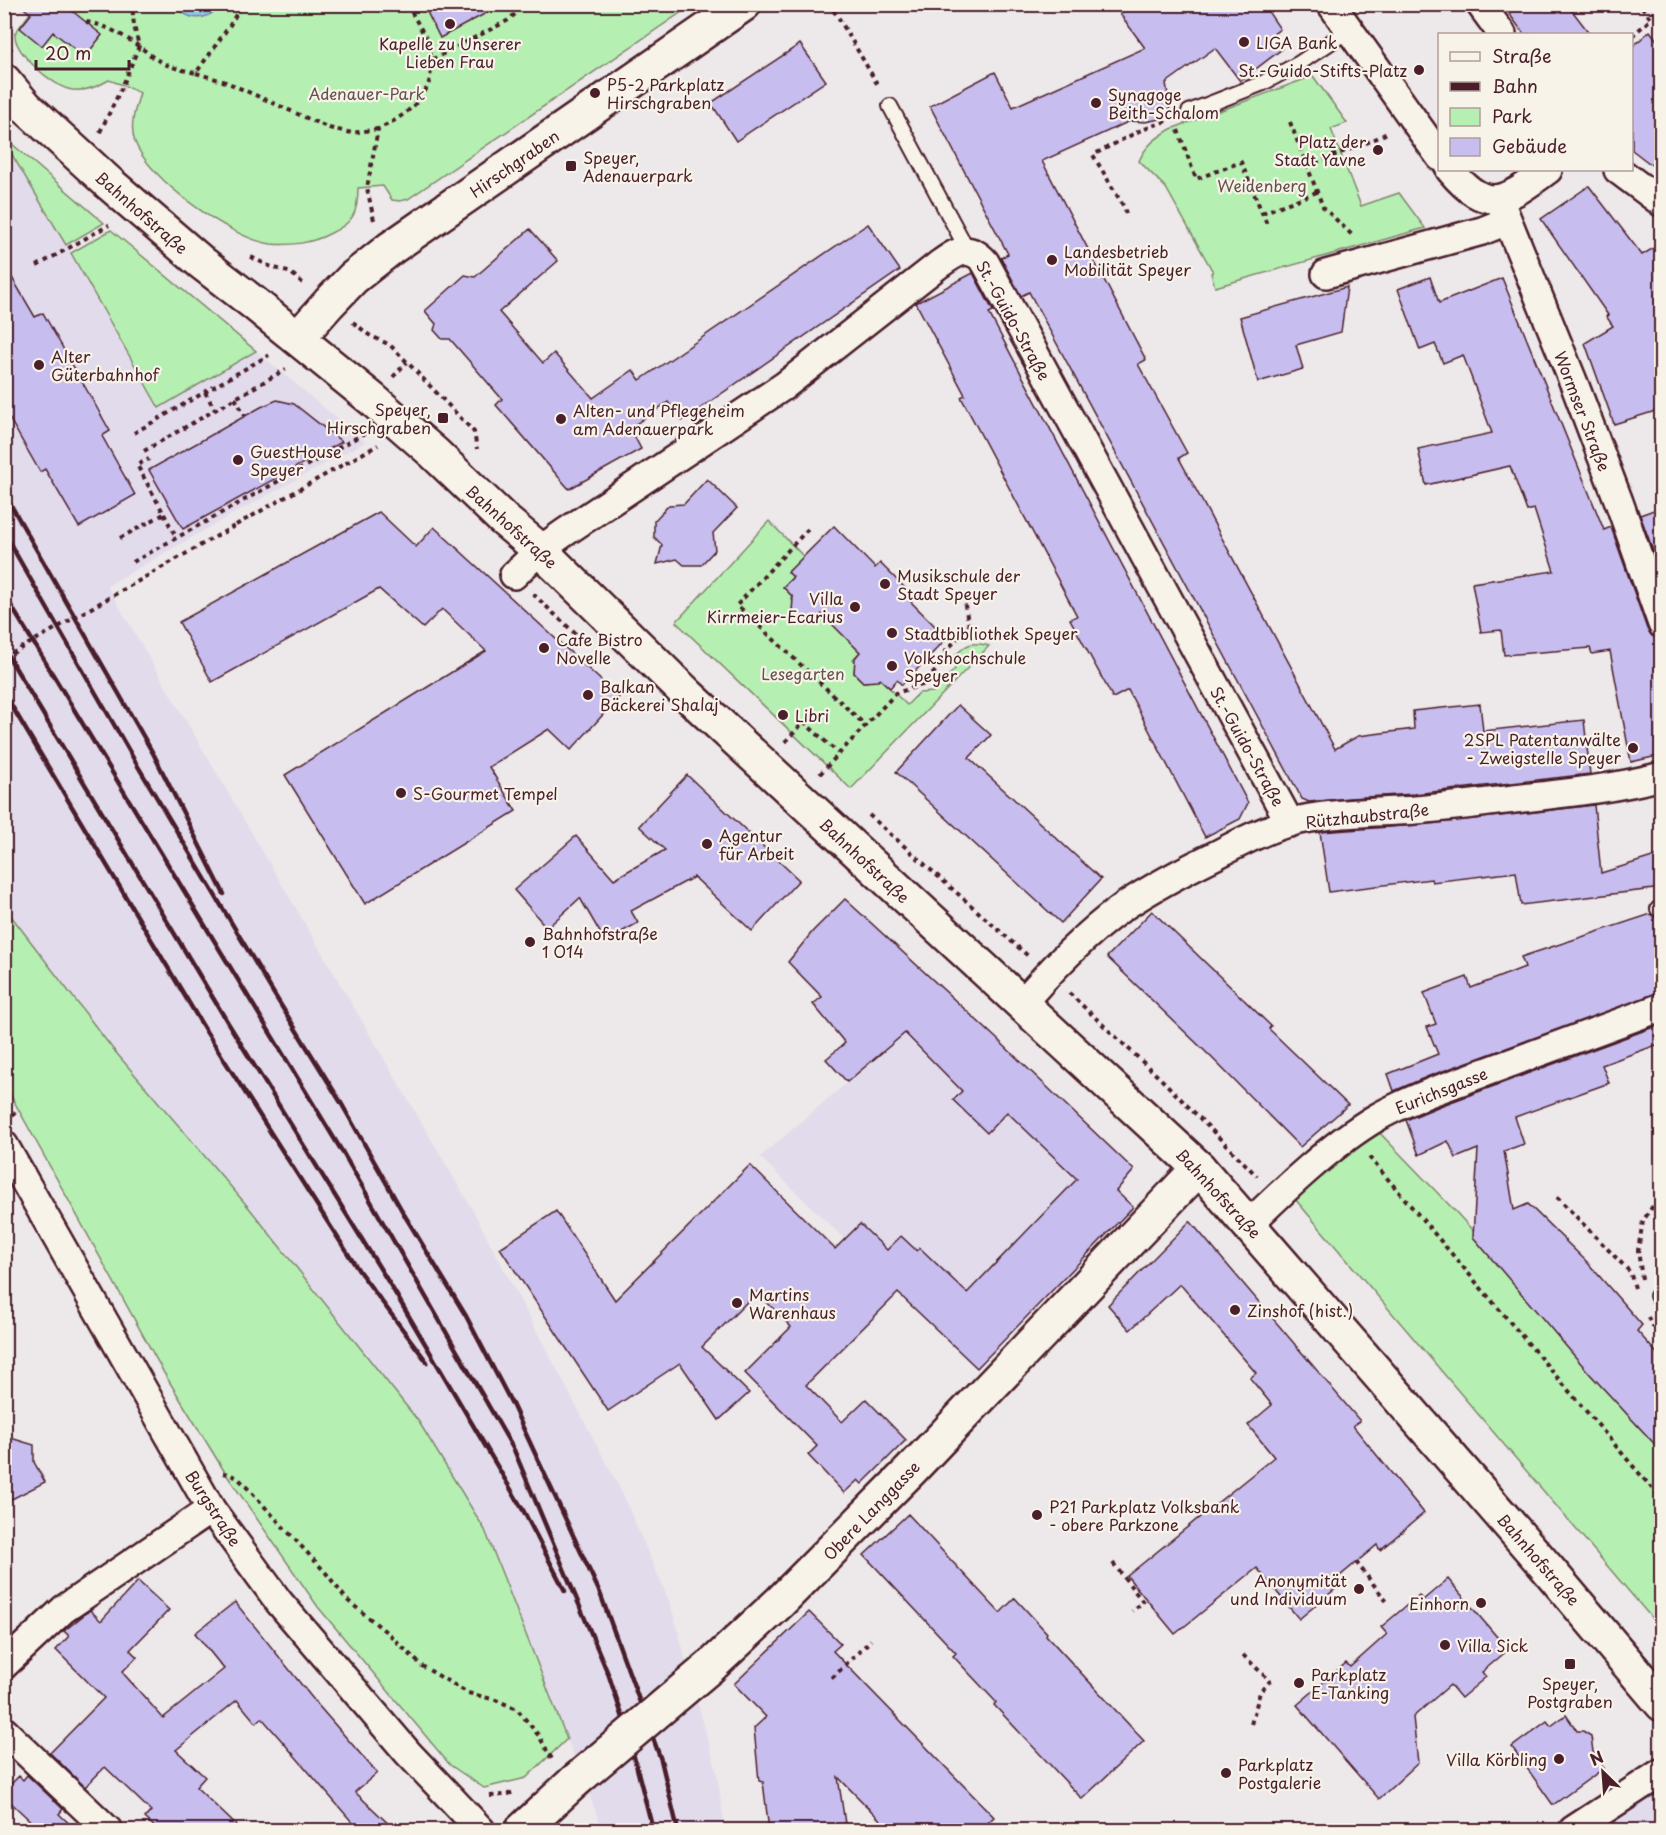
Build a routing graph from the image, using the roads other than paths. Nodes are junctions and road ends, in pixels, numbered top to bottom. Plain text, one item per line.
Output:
1 (744, 4) edge
2 (1331, 4) edge
3 (1480, 4) edge
4 (1349, 30) junction
5 (1501, 33) edge
6 (11, 69) edge
7 (890, 106) road end
8 (1190, 112) dead end
9 (1438, 154) edge
10 (1451, 171) edge
11 (1547, 171) edge
12 (1619, 171) edge
13 (1662, 203) edge
14 (1503, 210) junction
15 (968, 250) junction
16 (1326, 274) dead end
17 (288, 352) junction
18 (540, 550) junction
19 (514, 574) dead end
20 (1662, 624) edge
21 (1662, 776) edge
22 (1290, 823) junction
23 (1022, 1004) junction
24 (1662, 1007) edge
25 (4, 1145) edge
26 (1199, 1168) junction
27 (1249, 1224) junction
28 (211, 1509) junction
29 (4, 1665) edge
30 (1662, 1704) edge
31 (4, 1731) edge
32 (1662, 1772) edge
33 (108, 1830) edge
34 (481, 1830) edge
35 (522, 1830) edge
36 (1573, 1830) edge

1 - 17 main road, Hirschgraben
2 - 4 street
3 - 5 street
4 - 8 lane
4 - 9 street
6 - 17 main road, Bahnhofstraße
7 - 15 lane
10 - 14 street
11 - 14 street
12 - 13 street
14 - 16 street
14 - 20 street, Wormser Straße
15 - 18 street, St.-Guido-Straße
15 - 22 street, St.-Guido-Straße
17 - 18 main road, Bahnhofstraße
18 - 19 street, St.-Guido-Straße
18 - 23 main road, Bahnhofstraße
21 - 22 street, Rützhaubstraße
22 - 23 street, Rützhaubstraße
23 - 26 main road, Bahnhofstraße
24 - 27 street, Eurichsgasse
25 - 28 street, Burgstraße
26 - 27 main road, Bahnhofstraße
26 - 35 main road, Obere Langgasse, bridge
27 - 30 main road, Bahnhofstraße
28 - 29 street
28 - 34 street, Burgstraße
31 - 33 street
32 - 36 street

